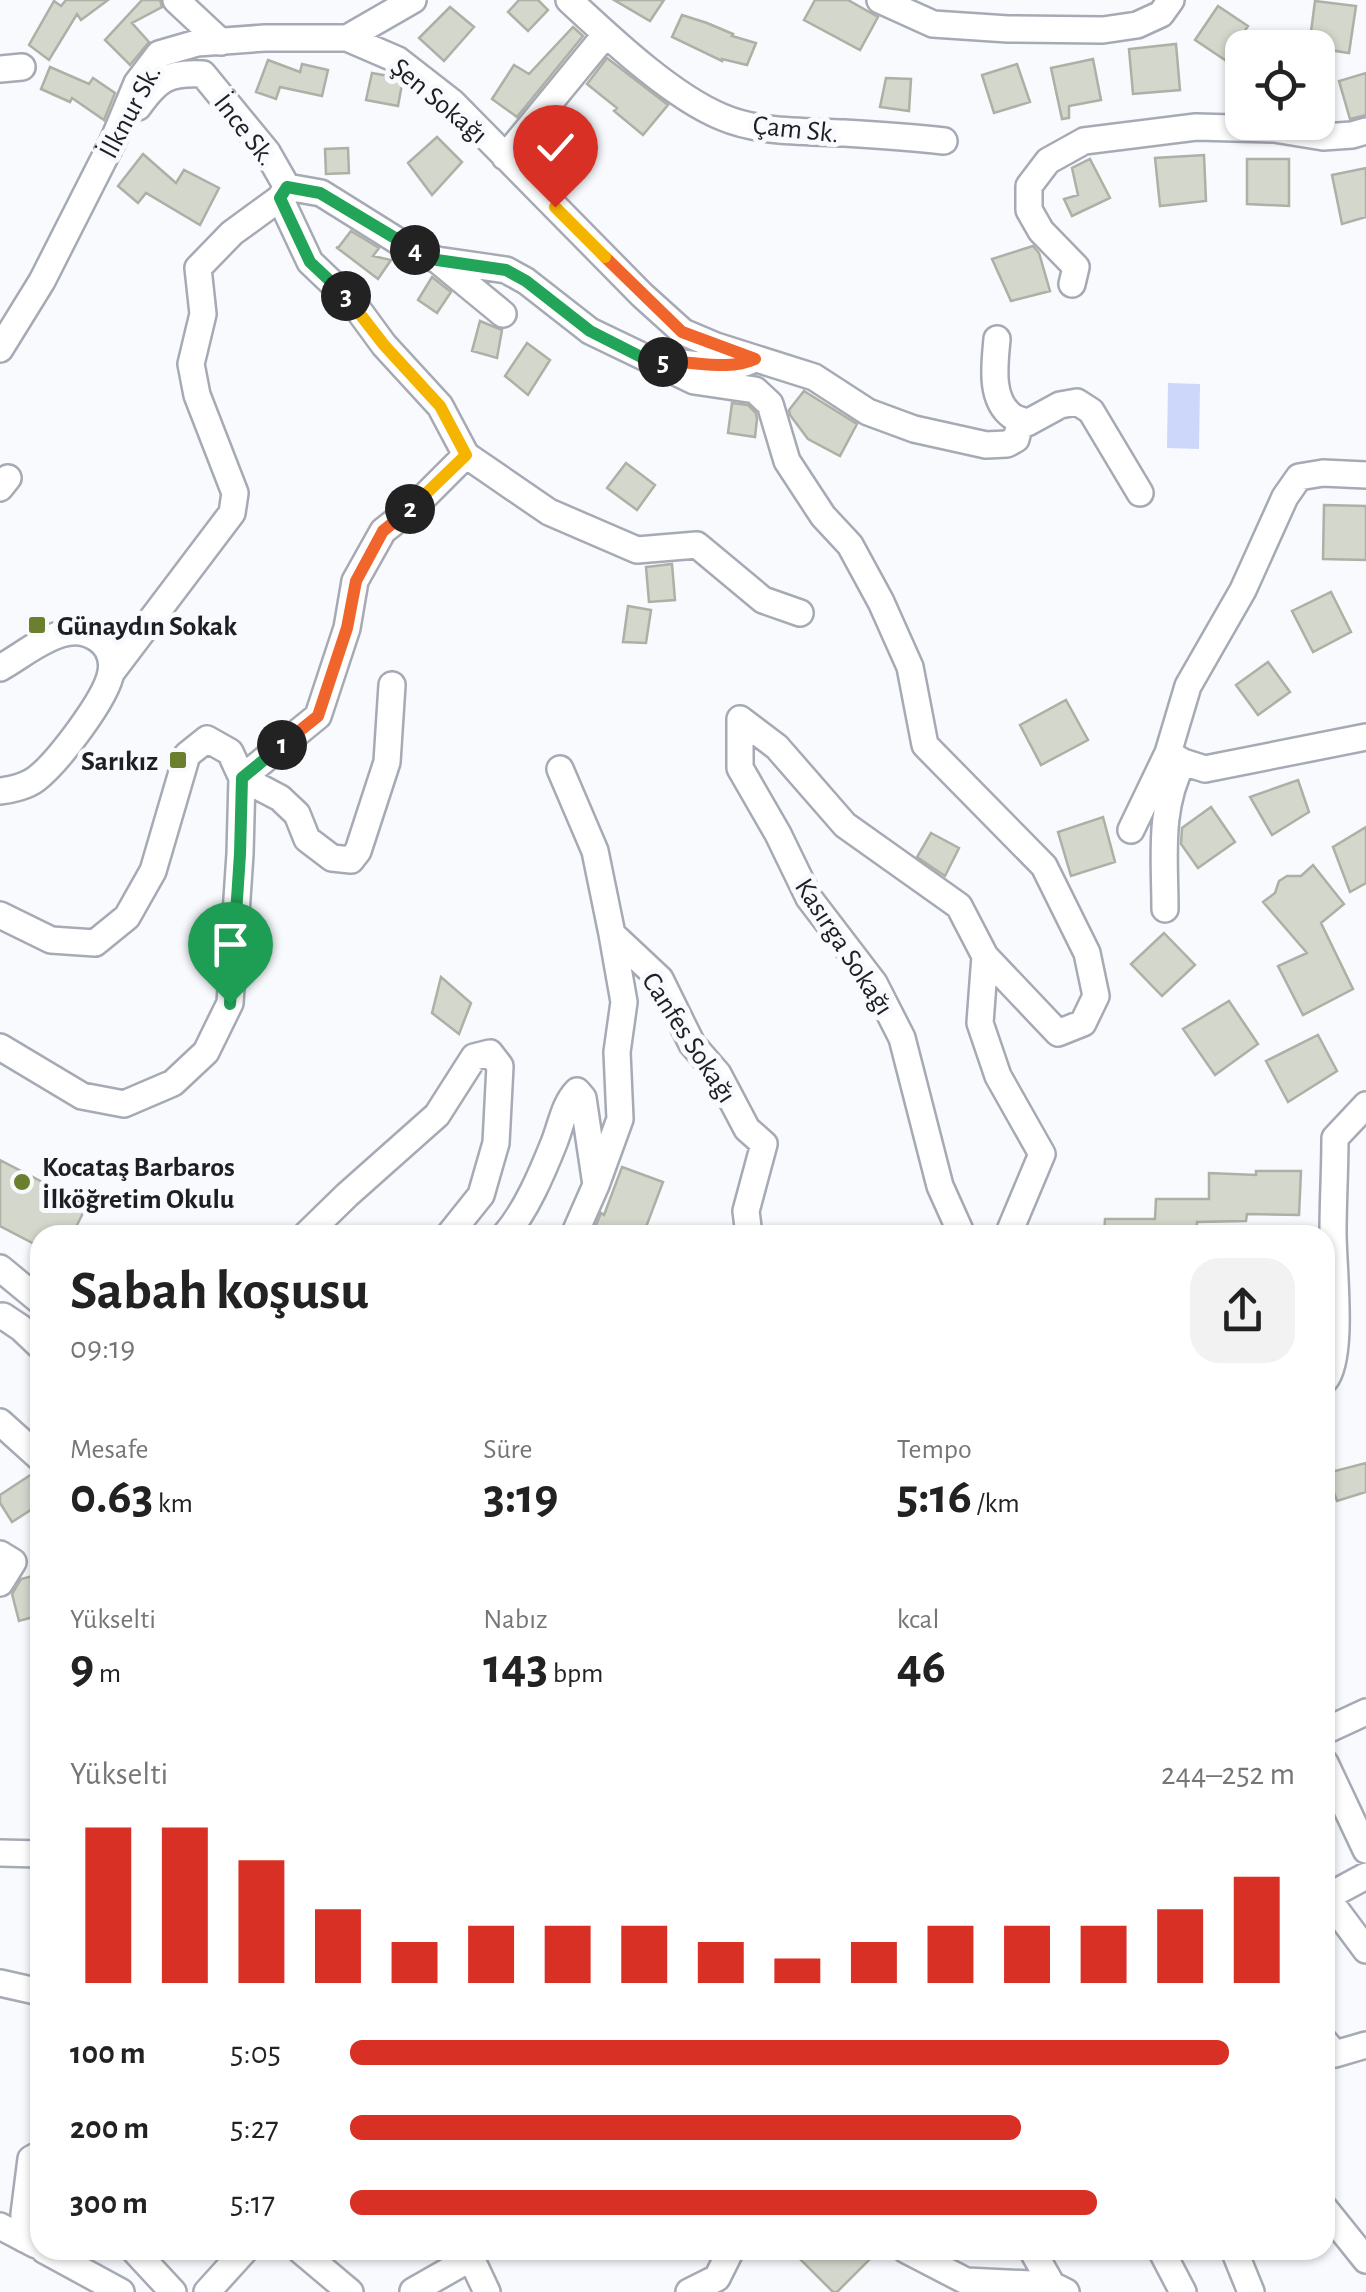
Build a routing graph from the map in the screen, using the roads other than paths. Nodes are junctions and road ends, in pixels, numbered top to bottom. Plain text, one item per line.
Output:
1 (176, 0) edge
2 (413, 0) edge
3 (570, 0) edge
4 (880, 0) edge
5 (1171, 0) edge
6 (923, 10) edge
7 (606, 34) junction
8 (347, 38) junction
9 (221, 42) junction
10 (1366, 131) edge
11 (112, 141) junction
12 (944, 141) dead end
13 (505, 157) junction
14 (284, 192) junction
15 (437, 260) junction
16 (1072, 284) dead end
17 (503, 314) dead end
18 (997, 339) dead end
19 (0, 350) edge
20 (755, 359) junction
21 (651, 362) junction
22 (1021, 420) junction
23 (466, 455) junction
24 (1366, 475) edge
25 (1140, 493) dead end
26 (800, 613) dead end
27 (0, 668) edge
28 (111, 673) junction
29 (392, 685) dead end
30 (1366, 737) edge
31 (1176, 758) junction
32 (560, 769) dead end
33 (242, 778) junction
34 (0, 791) edge
35 (1131, 830) dead end
36 (1165, 909) dead end
37 (0, 915) edge
38 (612, 934) junction
39 (986, 956) junction
40 (0, 1047) edge
41 (1366, 1105) edge
42 (596, 1185) junction
43 (317, 1225) edge
44 (457, 1225) edge
45 (511, 1225) edge
46 (578, 1225) edge
47 (748, 1225) edge
48 (958, 1225) edge
49 (1012, 1225) edge
50 (1333, 1225) edge
51 (0, 1268) edge
52 (30, 1293) edge
53 (1335, 1301) edge
54 (0, 1317) edge
55 (30, 1337) edge
56 (1335, 1342) edge
57 (0, 1422) edge
58 (30, 1449) edge
59 (0, 1554) edge
60 (0, 1582) edge
61 (1366, 1712) edge
62 (1335, 1726) edge
63 (1335, 1784) edge
64 (1366, 1850) edge
65 (0, 1853) edge
66 (30, 1854) edge
67 (1366, 1876) edge
68 (1335, 1892) edge
69 (1335, 1908) edge
70 (1366, 1950) edge
71 (0, 1984) edge
72 (30, 1990) edge
73 (1366, 2045) edge
74 (1335, 2054) edge
75 (30, 2198) edge
76 (1335, 2221) edge
77 (29, 2236) edge
78 (68, 2260) edge
79 (143, 2260) edge
80 (236, 2260) edge
81 (312, 2260) edge
82 (463, 2260) edge
83 (475, 2260) edge
84 (726, 2260) edge
85 (926, 2260) edge
86 (1039, 2260) edge
87 (1166, 2260) edge
88 (1238, 2260) edge
89 (1366, 2260) edge
90 (1059, 2289) edge
91 (413, 2291) edge
92 (695, 2291) edge
93 (121, 2292) edge
94 (173, 2292) edge
95 (207, 2292) edge
96 (350, 2292) edge
97 (487, 2292) edge
98 (1184, 2292) edge
99 (1251, 2292) edge

1 - 9 street
2 - 8 street, İlknur Sk.
3 - 7 street, Çam Sk.
4 - 6 street
5 - 6 street
7 - 12 street, Çam Sk.
7 - 13 street
8 - 9 street, İlknur Sk.
8 - 13 street, Şen Sokağı
9 - 11 street, İlknur Sk.
10 - 16 street
11 - 14 street, İnce Sk.
11 - 19 street, İlknur Sk.
13 - 20 street, Şen Sokağı
14 - 15 street
14 - 23 street
14 - 28 street
15 - 17 street
15 - 21 street
18 - 22 street
20 - 21 street
20 - 22 street, Şen Sokağı
21 - 39 street
22 - 25 street
23 - 26 street
23 - 33 street
24 - 31 street
27 - 28 street
28 - 34 street
29 - 33 street
30 - 31 street
31 - 35 street
31 - 36 street
32 - 38 street
33 - 37 street
33 - 40 street
38 - 42 street, Canfes Sokağı
38 - 47 street, Canfes Sokağı
39 - 48 street, Kasırga Sokağı
39 - 49 street
41 - 50 street
42 - 45 street
42 - 46 street, Canfes Sokağı
43 - 44 street
51 - 52 street
53 - 56 street
54 - 55 street
57 - 58 street
59 - 60 street
61 - 62 street
63 - 64 street
65 - 66 street
67 - 68 street
69 - 70 street
71 - 72 street
73 - 74 street
75 - 77 street
76 - 89 street
78 - 93 street
79 - 94 street
80 - 95 street
81 - 96 street
82 - 91 street
83 - 97 street
84 - 92 street
85 - 90 street
86 - 90 street
87 - 98 street
88 - 99 street

